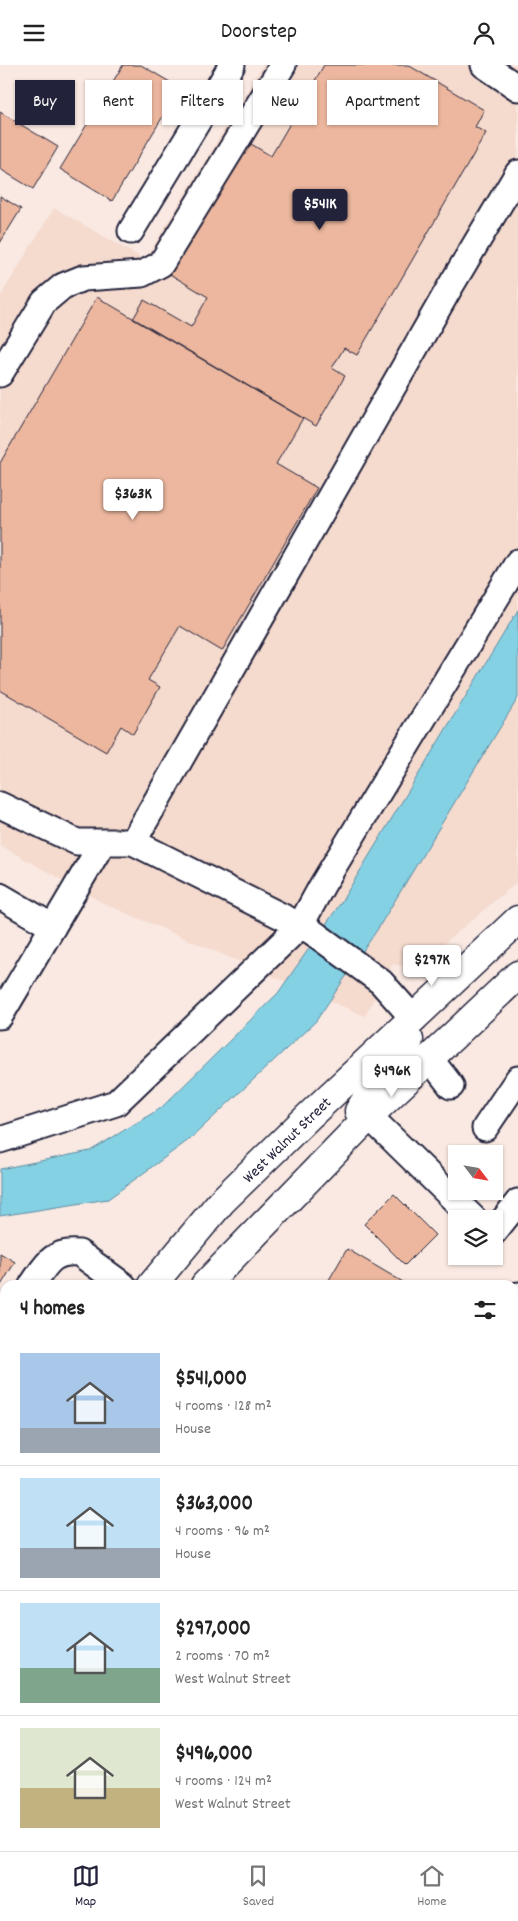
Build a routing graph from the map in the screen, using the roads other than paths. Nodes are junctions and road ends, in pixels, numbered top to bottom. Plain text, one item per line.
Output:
1 (232, 65) edge
2 (282, 65) edge
3 (484, 65) edge
4 (518, 87) edge
5 (518, 173) edge
6 (130, 231) dead end
7 (0, 374) edge
8 (518, 562) edge
9 (0, 805) edge
10 (133, 842) junction
11 (103, 843) junction
12 (0, 896) edge
13 (52, 927) junction
14 (510, 928) edge
15 (306, 929) junction
16 (518, 975) edge
17 (0, 1016) edge
18 (414, 1019) junction
19 (430, 1059) junction
20 (451, 1086) dead end
21 (516, 1088) edge
22 (369, 1116) junction
23 (485, 1129) dead end
24 (0, 1140) edge
25 (326, 1160) junction
26 (518, 1202) edge
27 (465, 1210) edge
28 (503, 1221) edge
29 (36, 1280) edge
30 (116, 1280) edge
31 (156, 1280) edge
32 (216, 1280) edge

1 - 6 street
2 - 7 street
3 - 4 street
5 - 10 street
8 - 15 street
9 - 11 street
10 - 11 street
10 - 15 street
11 - 13 street
12 - 13 street
13 - 17 street
14 - 18 main road, West Walnut Street
14 - 19 main road
15 - 18 street
15 - 24 street
16 - 19 main road
18 - 25 main road
18 - 31 main road, West Walnut Street
19 - 20 street
19 - 22 main road
21 - 23 street
22 - 25 main road
22 - 27 street
25 - 32 main road
26 - 28 street
29 - 30 street

